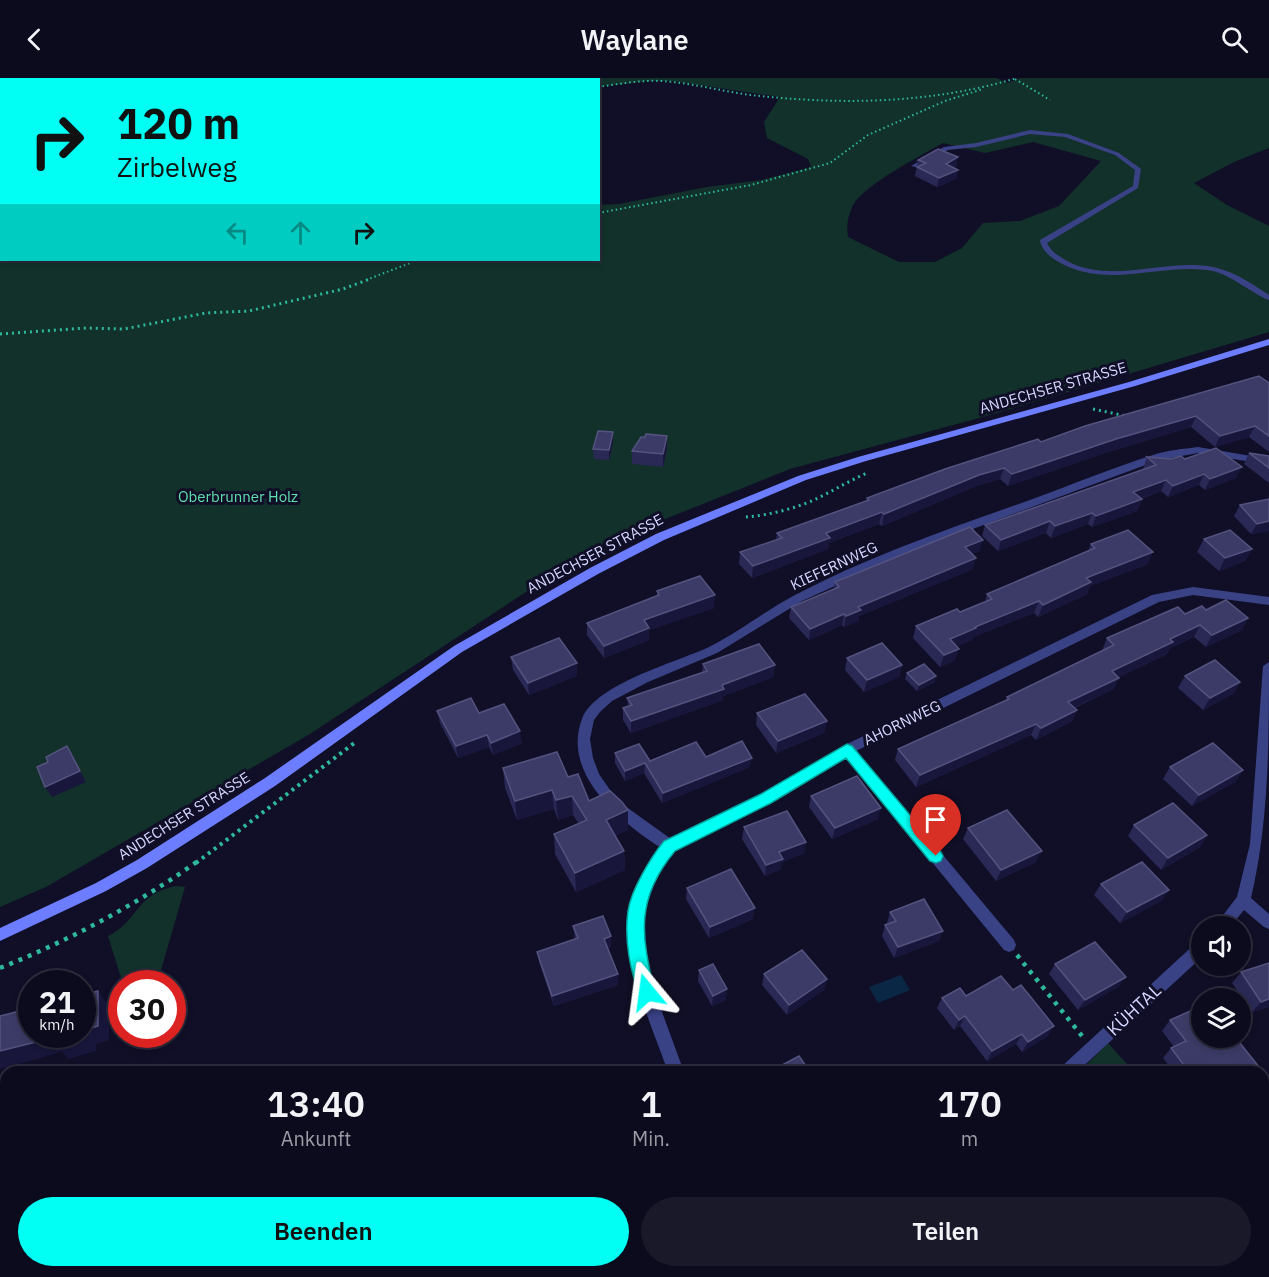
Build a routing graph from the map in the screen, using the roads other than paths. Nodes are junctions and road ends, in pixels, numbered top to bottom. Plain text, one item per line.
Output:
1 (914, 166) dead end
2 (1269, 298) edge
3 (1269, 342) edge
4 (1269, 462) edge
5 (1269, 601) edge
6 (1269, 666) edge
7 (847, 750) junction
8 (670, 846) junction
9 (1243, 900) junction
10 (1230, 916) edge
11 (1269, 923) edge
12 (0, 935) edge
13 (1009, 945) road end
14 (1191, 957) edge
15 (674, 1066) edge
16 (1072, 1066) edge

1 - 2 lane
3 - 12 street, ANDECHSER STRASSE
4 - 8 street, KIEFERNWEG
5 - 7 street, AHORNWEG
6 - 9 street
7 - 8 street, AHORNWEG
7 - 13 street
8 - 15 street
9 - 10 street
9 - 11 street
14 - 16 street, KÜHTAL

